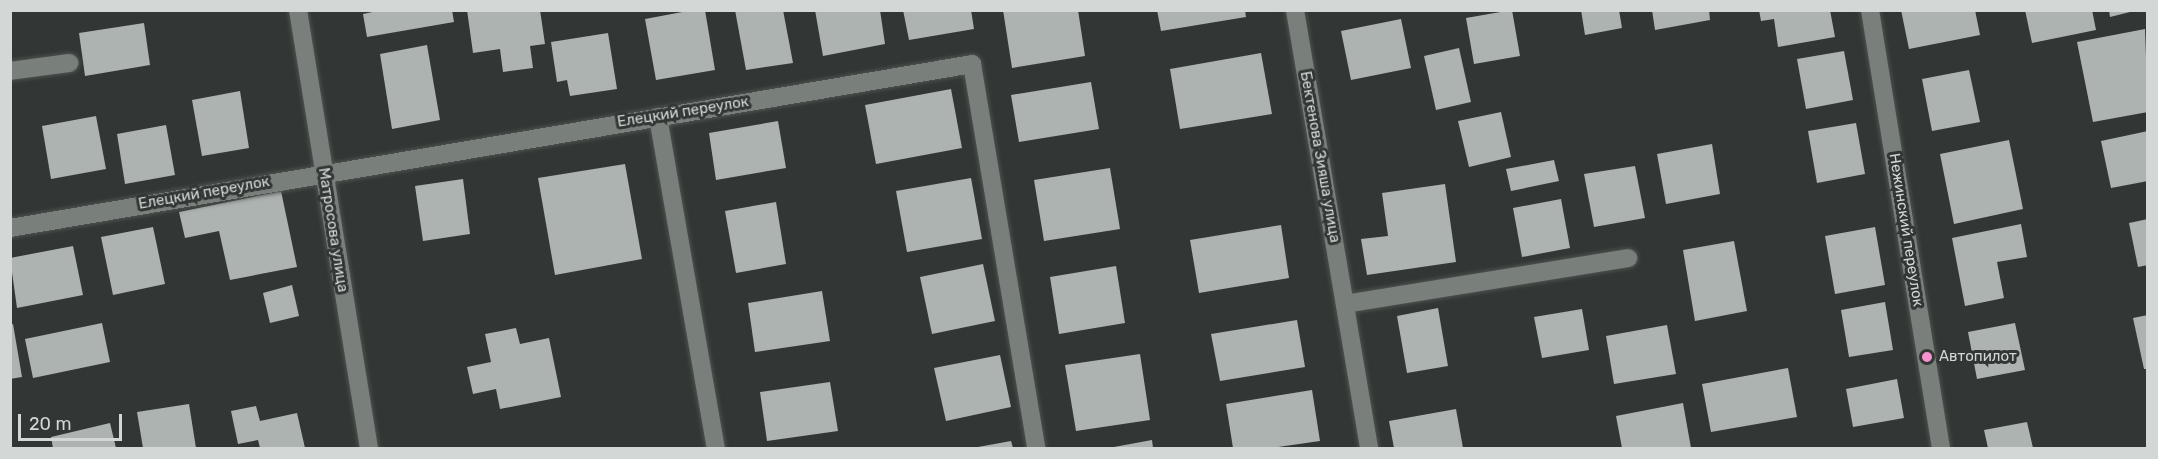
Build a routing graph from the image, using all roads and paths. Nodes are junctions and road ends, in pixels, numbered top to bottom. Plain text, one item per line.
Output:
1 (298, 10) edge
2 (1295, 10) edge
3 (1870, 10) edge
4 (69, 63) dead end
5 (10, 71) edge
6 (658, 117) junction
7 (323, 172) junction
8 (10, 228) edge
9 (1628, 258) dead end
10 (1345, 304) junction
11 (369, 448) edge
12 (716, 448) edge
13 (1036, 448) edge
14 (1369, 448) edge
15 (1941, 448) edge

1 - 7 street, Матросова улица
2 - 10 street, Бектенова Зияша улица
3 - 15 street, Нежинский переулок
4 - 5 street
6 - 7 street, Елецкий переулок
6 - 12 street
6 - 13 street, Елецкий переулок
7 - 8 street, Елецкий переулок
7 - 11 street, Матросова улица
9 - 10 street
10 - 14 street, Бектенова Зияша улица

